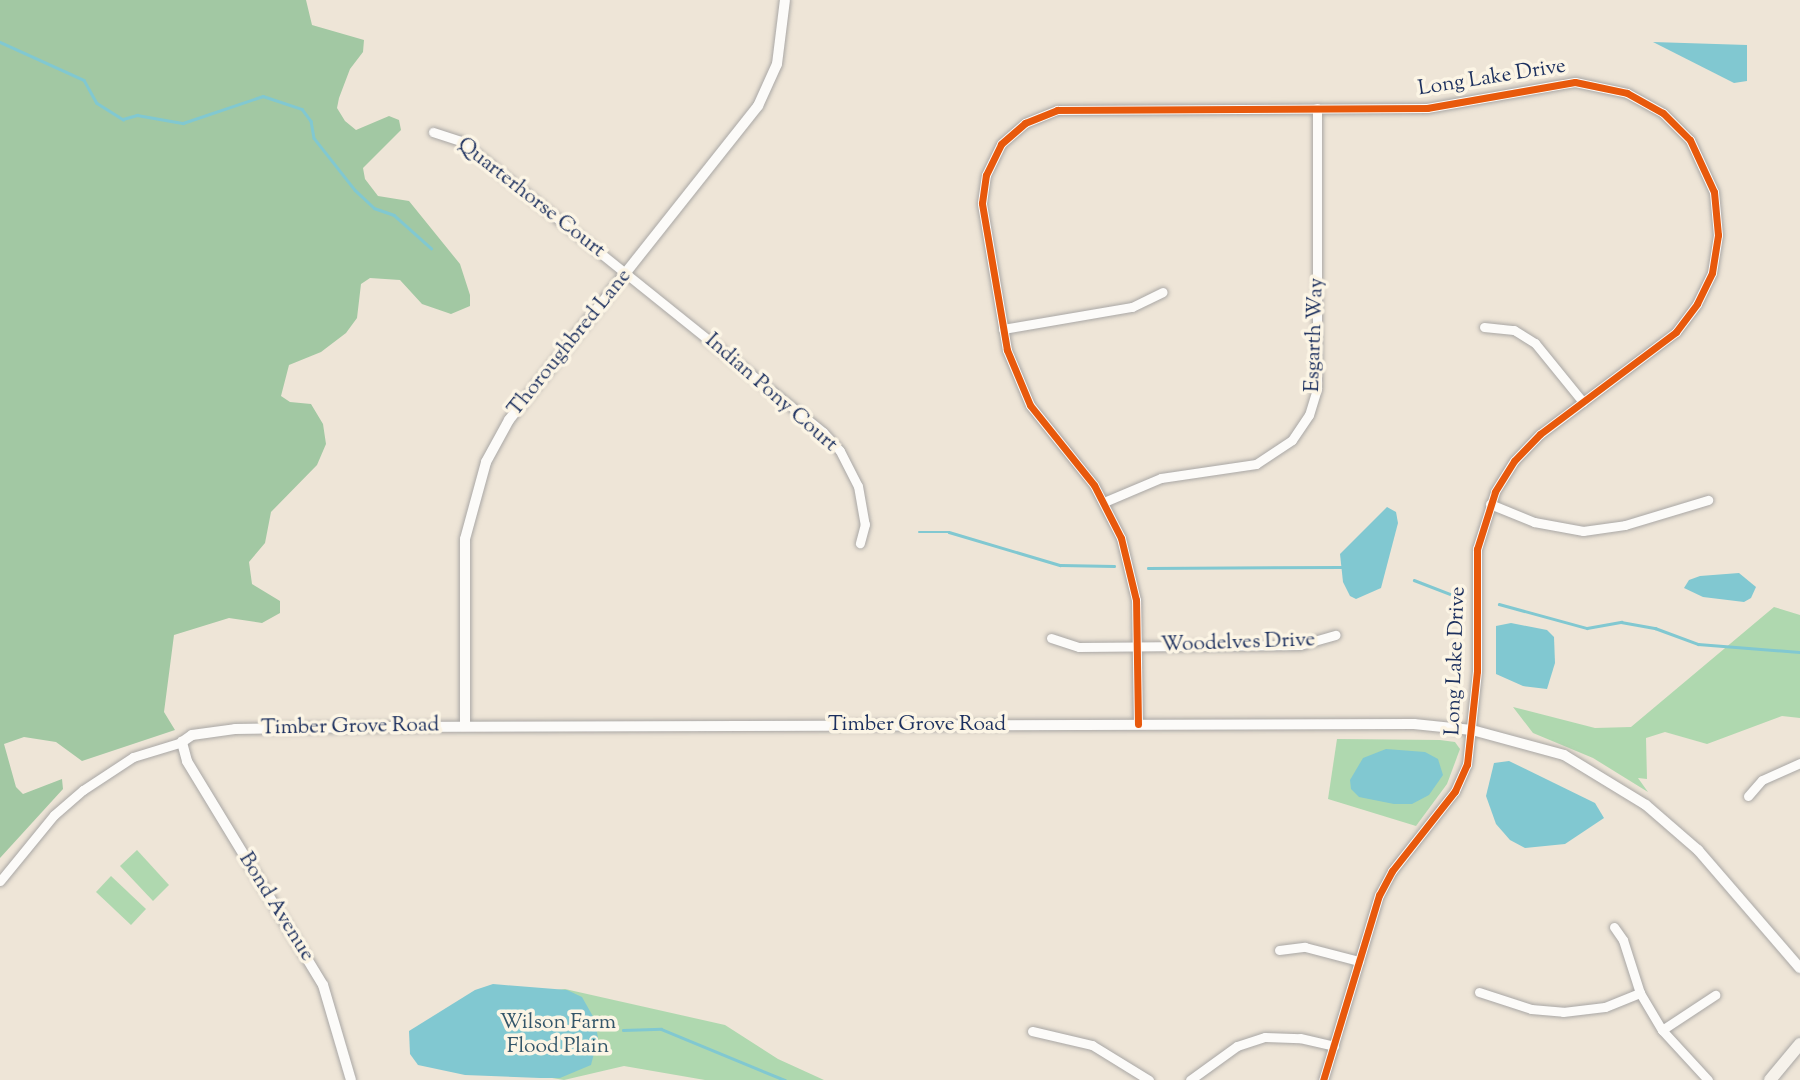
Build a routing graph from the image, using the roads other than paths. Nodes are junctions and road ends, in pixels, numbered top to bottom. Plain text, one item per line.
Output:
1 (785, 0) edge
2 (1317, 108) junction
3 (433, 132) dead end
4 (626, 274) junction
5 (1163, 292) dead end
6 (1484, 327) dead end
7 (1003, 329) junction
8 (1583, 402) junction
9 (1708, 500) dead end
10 (1104, 502) junction
11 (1490, 503) junction
12 (860, 543) dead end
13 (1336, 635) dead end
14 (1051, 638) dead end
15 (1138, 646) junction
16 (1138, 724) junction
17 (465, 726) junction
18 (1472, 730) junction
19 (183, 742) junction
20 (1800, 763) edge
21 (1748, 796) dead end
22 (0, 881) edge
23 (1614, 927) dead end
24 (1279, 950) dead end
25 (1359, 961) junction
26 (1800, 968) edge
27 (1479, 992) dead end
28 (1640, 993) junction
29 (1715, 995) dead end
30 (1662, 1030) junction
31 (1032, 1031) dead end
32 (1800, 1044) edge
33 (1334, 1046) junction
34 (351, 1080) edge
35 (1149, 1080) edge
36 (1190, 1080) edge
37 (1324, 1080) edge
38 (1709, 1080) edge
39 (1770, 1080) edge

1 - 4 street, Thoroughbred Lane
2 - 7 street, Long Lake Drive
2 - 8 street, Long Lake Drive
2 - 10 street, Esgarth Way
3 - 4 street, Quarterhorse Court
4 - 12 street, Indian Pony Court
4 - 17 street, Thoroughbred Lane
5 - 7 street
6 - 8 street
7 - 10 street, Long Lake Drive
8 - 11 street, Long Lake Drive
9 - 11 street
10 - 15 street, Long Lake Drive
11 - 18 street, Long Lake Drive
13 - 15 street, Woodelves Drive
14 - 15 street, Woodelves Drive
15 - 16 street, Long Lake Drive
16 - 17 street, Timber Grove Road
16 - 18 street, Timber Grove Road
17 - 19 street, Timber Grove Road
18 - 25 street, Long Lake Drive
18 - 26 street, Timber Grove Road
19 - 22 street, Timber Grove Road
19 - 34 street, Bond Avenue
20 - 21 street
23 - 28 street
24 - 25 street
25 - 33 street, Long Lake Drive
27 - 28 street
28 - 30 street
29 - 30 street
30 - 38 street
31 - 35 street
32 - 39 main road
33 - 36 street
33 - 37 street, Long Lake Drive

